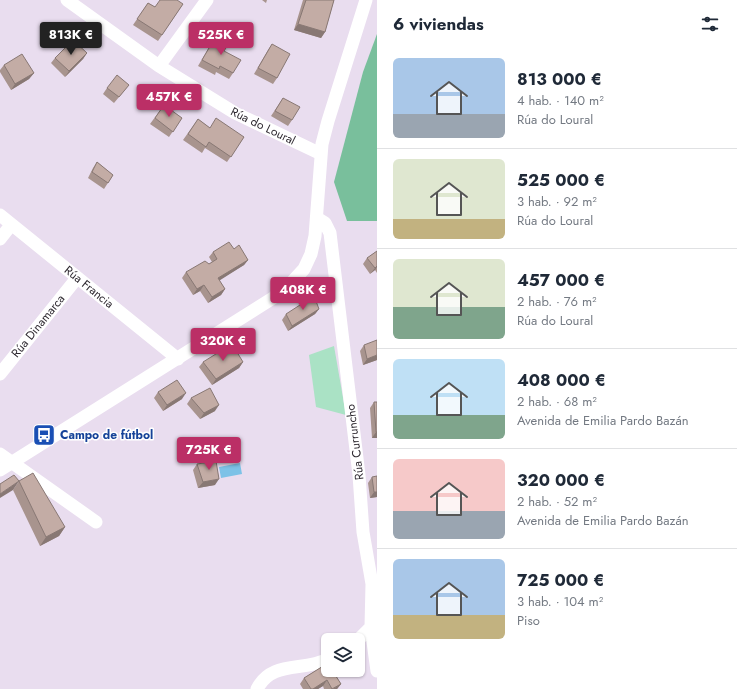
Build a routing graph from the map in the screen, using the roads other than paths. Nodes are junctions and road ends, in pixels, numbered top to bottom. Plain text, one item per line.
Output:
1 (67, 0) edge
2 (207, 0) edge
3 (366, 0) edge
4 (159, 66) junction
5 (321, 154) junction
6 (0, 215) edge
7 (317, 218) junction
8 (12, 225) junction
9 (0, 239) edge
10 (77, 278) junction
11 (178, 359) junction
12 (0, 374) edge
13 (0, 454) edge
14 (11, 463) junction
15 (0, 470) edge
16 (96, 522) dead end
17 (371, 628) junction
18 (365, 634) edge
19 (321, 663) edge
20 (377, 671) edge
21 (257, 689) edge

1 - 4 street, Rúa do Loural
2 - 4 street
3 - 5 street
4 - 5 street, Rúa do Loural
5 - 7 street
6 - 8 street, Rúa Francia
7 - 11 street
7 - 17 street, Rúa Curruncho
8 - 9 street
8 - 10 street, Rúa Francia
10 - 11 street, Rúa Francia
10 - 12 street, Rúa Dinamarca
11 - 14 street
13 - 14 street
14 - 15 street
14 - 16 street
17 - 18 street
17 - 20 street, Rúa Curruncho
19 - 21 street

